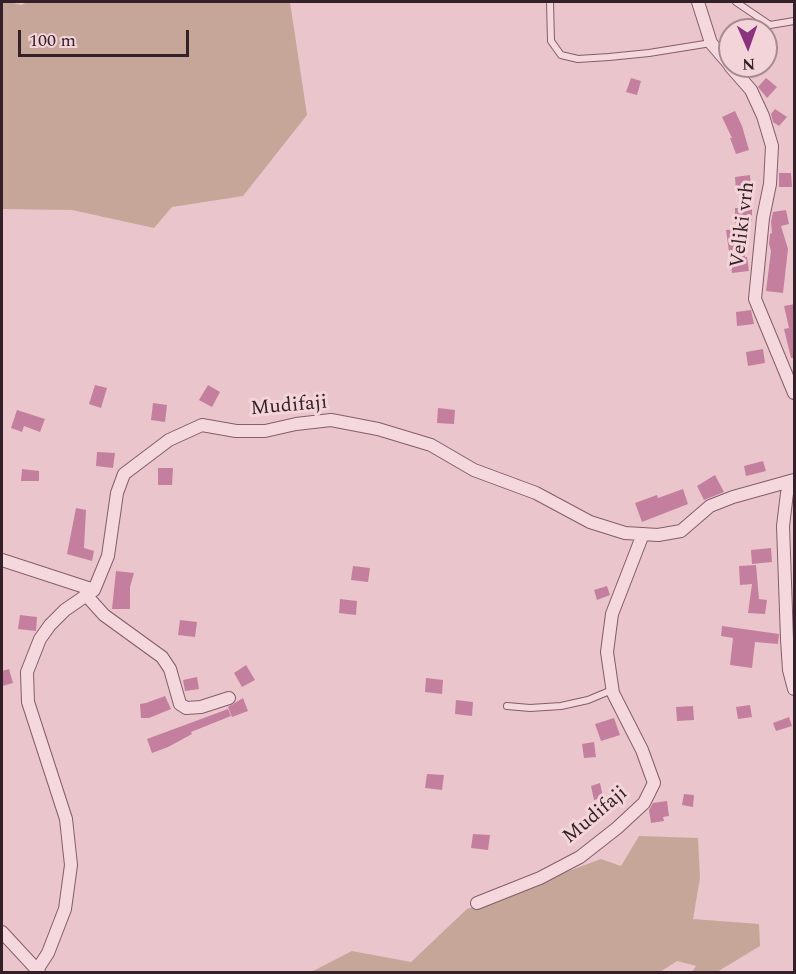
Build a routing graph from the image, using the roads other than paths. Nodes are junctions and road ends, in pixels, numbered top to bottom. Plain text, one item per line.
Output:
1 (550, 2) edge
2 (698, 2) edge
3 (736, 2) edge
4 (795, 21) edge
5 (711, 43) junction
6 (718, 51) edge
7 (740, 78) edge
8 (795, 393) edge
9 (795, 481) edge
10 (643, 534) junction
11 (2, 560) edge
12 (90, 592) junction
13 (795, 689) edge
14 (612, 690) junction
15 (229, 698) dead end
16 (507, 706) dead end
17 (477, 903) dead end
18 (2, 932) edge
19 (38, 971) edge

1 - 5 lane
2 - 5 street, Veliki vrh
3 - 4 lane
5 - 6 street, Veliki vrh
7 - 8 street, Veliki vrh
9 - 10 street, Mudifaji
9 - 13 street
10 - 12 street, Mudifaji
10 - 14 street, Mudifaji
11 - 12 street
12 - 15 street
12 - 19 street
14 - 16 lane
14 - 17 street, Mudifaji
18 - 19 street

